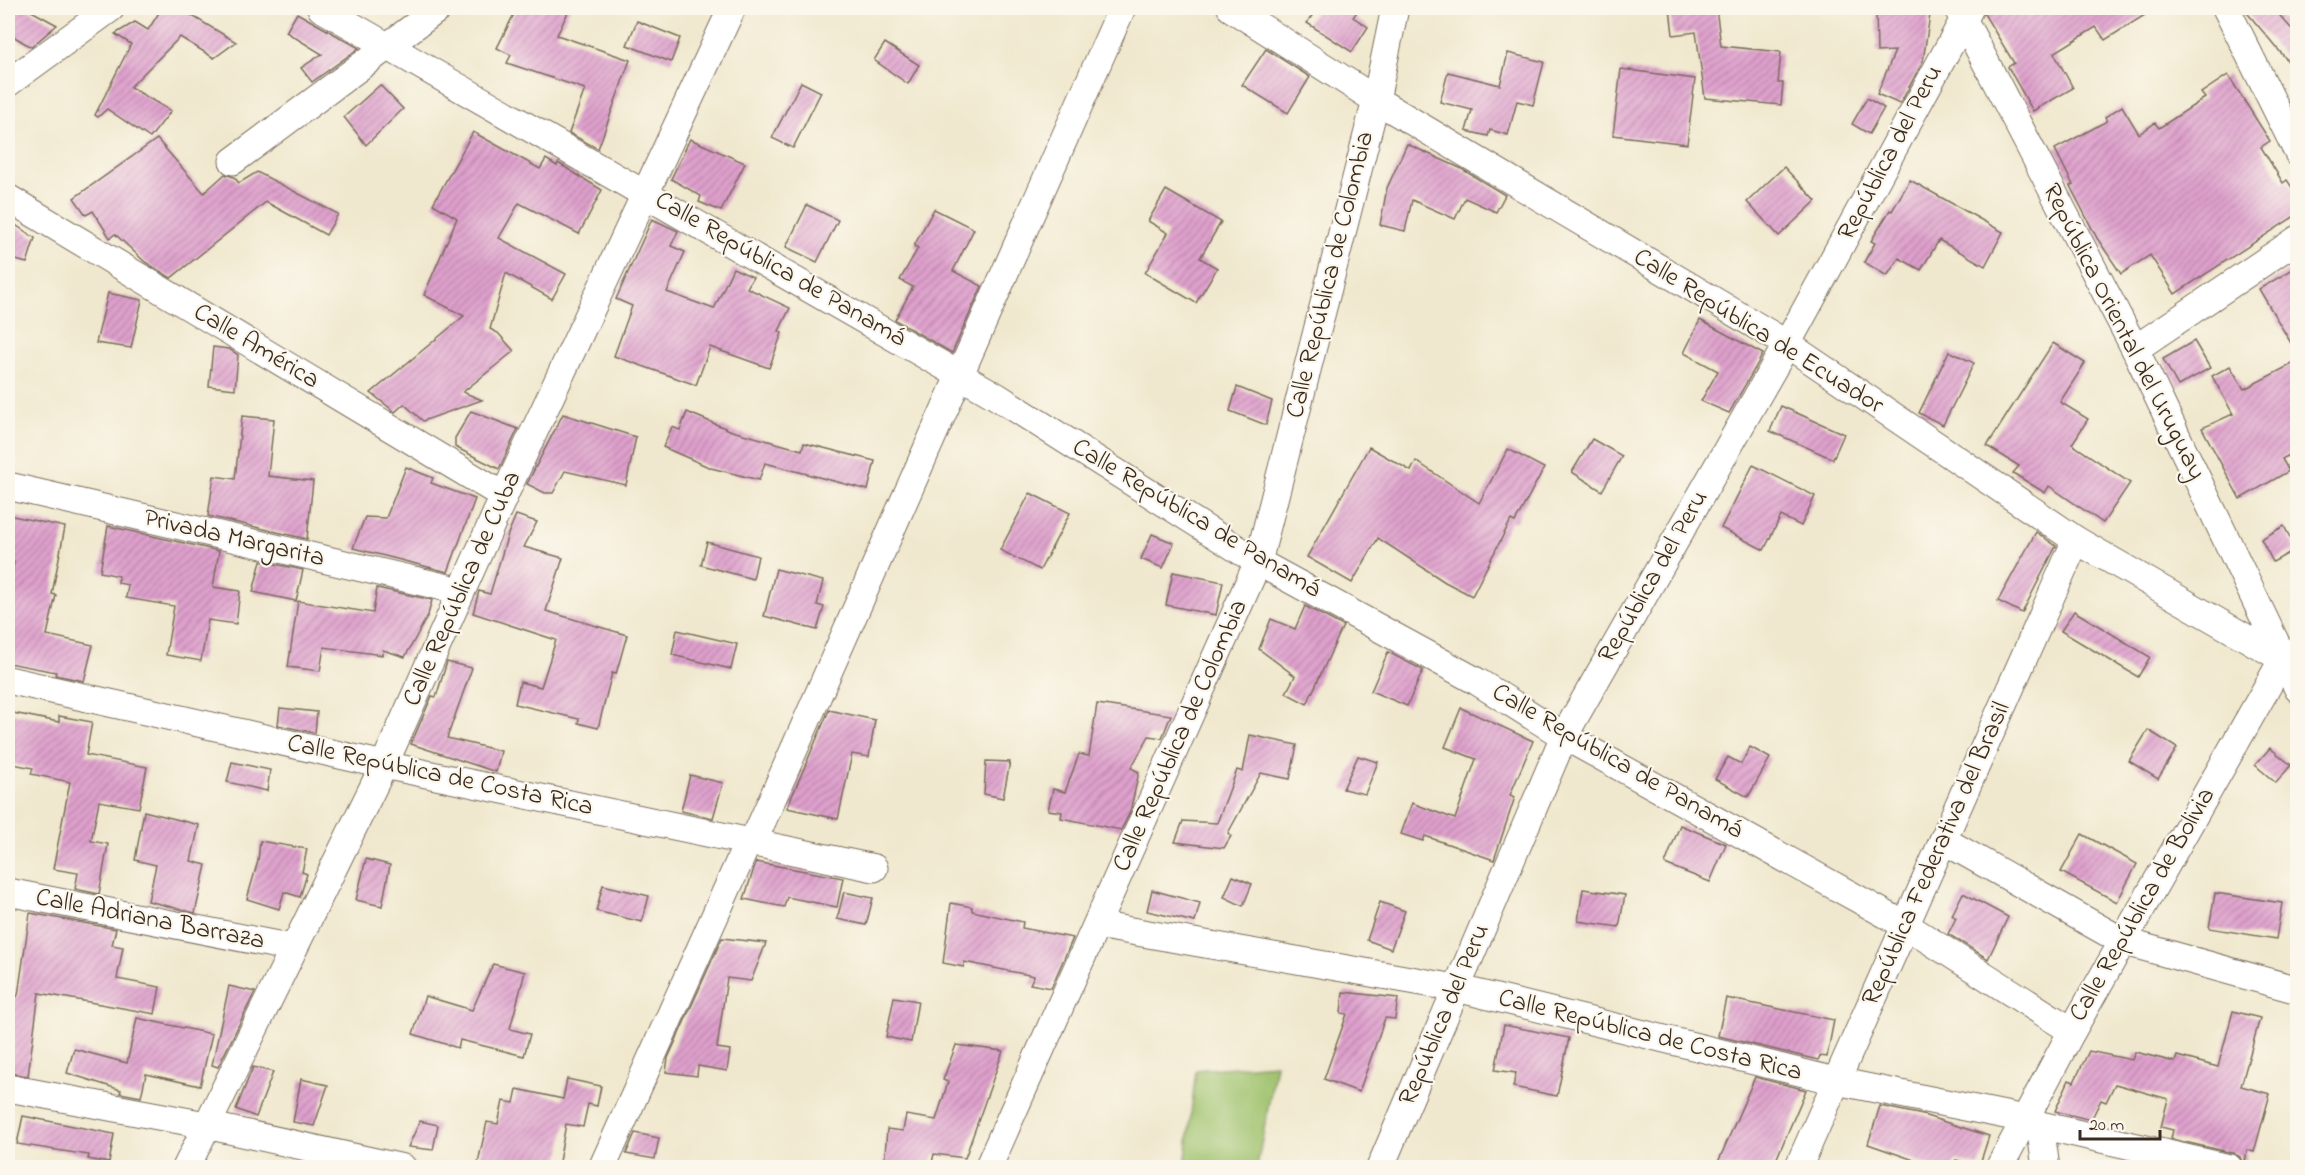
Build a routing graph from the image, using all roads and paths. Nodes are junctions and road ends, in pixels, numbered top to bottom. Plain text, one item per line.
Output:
1 (111, 8) edge
2 (321, 8) edge
3 (439, 8) edge
4 (732, 8) edge
5 (1122, 8) edge
6 (1231, 8) edge
7 (1395, 8) edge
8 (2226, 8) edge
9 (1964, 11) edge
10 (389, 47) junction
11 (8, 83) edge
12 (1376, 100) junction
13 (2298, 153) edge
14 (233, 161) dead end
15 (645, 192) junction
16 (8, 198) edge
17 (2298, 239) edge
18 (1787, 344) junction
19 (2135, 349) junction
20 (959, 374) junction
21 (8, 486) edge
22 (504, 495) junction
23 (2076, 540) junction
24 (1258, 562) junction
25 (461, 591) junction
26 (2290, 654) edge
27 (8, 680) edge
28 (2298, 689) edge
29 (1564, 736) junction
30 (384, 765) junction
31 (1943, 840) junction
32 (748, 842) junction
33 (874, 868) dead end
34 (8, 892) edge
35 (1097, 925) junction
36 (1905, 925) junction
37 (2122, 941) junction
38 (293, 948) junction
39 (1456, 988) junction
40 (2298, 990) edge
41 (2072, 1031) junction
42 (1836, 1081) junction
43 (8, 1088) edge
44 (2033, 1122) junction
45 (206, 1125) junction
46 (186, 1167) edge
47 (403, 1167) edge
48 (602, 1167) edge
49 (988, 1167) edge
50 (1380, 1167) edge
51 (1798, 1167) edge
52 (1999, 1167) edge
53 (2046, 1167) edge
54 (2229, 1167) edge

1 - 11 street
2 - 10 street, Calle República de Panamá
3 - 10 street
4 - 15 street, Calle República de Cuba
5 - 20 street
6 - 12 street, Calle República de Ecuador
7 - 12 street, Calle República de Colombia
8 - 13 street
9 - 18 street, República del Peru
9 - 19 street, República Oriental del Uruguay
10 - 14 street
10 - 15 street, Calle República de Panamá
12 - 18 street, Calle República de Ecuador
12 - 24 street, Calle República de Colombia
15 - 20 street, Calle República de Panamá
15 - 22 street, Calle República de Cuba
16 - 22 street, Calle América
17 - 19 street
18 - 23 street, Calle República de Ecuador
18 - 29 street, República del Peru
19 - 26 street, República Oriental del Uruguay
20 - 24 street, Calle República de Panamá
20 - 32 street
21 - 25 street, Privada Margarita
22 - 25 street, Calle República de Cuba
23 - 26 street, Calle República de Ecuador
23 - 31 street, República Federativa del Brasil
24 - 29 street, Calle República de Panamá
24 - 35 street, Calle República de Colombia
25 - 30 street, Calle República de Cuba
26 - 28 street, República Oriental del Uruguay
26 - 37 street, Calle República de Bolivia
27 - 30 street, Calle República de Costa Rica
29 - 36 street, Calle República de Panamá
29 - 39 street, República del Peru
30 - 32 street, Calle República de Costa Rica
30 - 38 street, Calle República de Cuba
31 - 36 street, República Federativa del Brasil
31 - 37 street
32 - 33 street, Calle República de Costa Rica
32 - 48 street
34 - 38 street, Calle Adriana Barraza
35 - 39 street, Calle República de Costa Rica
35 - 49 street, Calle República de Colombia
36 - 41 street, Calle República de Panamá
36 - 42 street, República Federativa del Brasil
37 - 40 street
37 - 41 street, Calle República de Bolivia
38 - 45 street, Calle República de Cuba
39 - 42 street, Calle República de Costa Rica
39 - 50 street, República del Peru
41 - 44 street, Calle República de Bolivia
42 - 44 street, Calle República de Costa Rica
42 - 51 street, República Federativa del Brasil
43 - 45 street
44 - 52 street, Calle República de Bolivia
44 - 53 street
44 - 54 street, Calle República de Costa Rica
45 - 46 street, Calle República de Cuba
45 - 47 street

